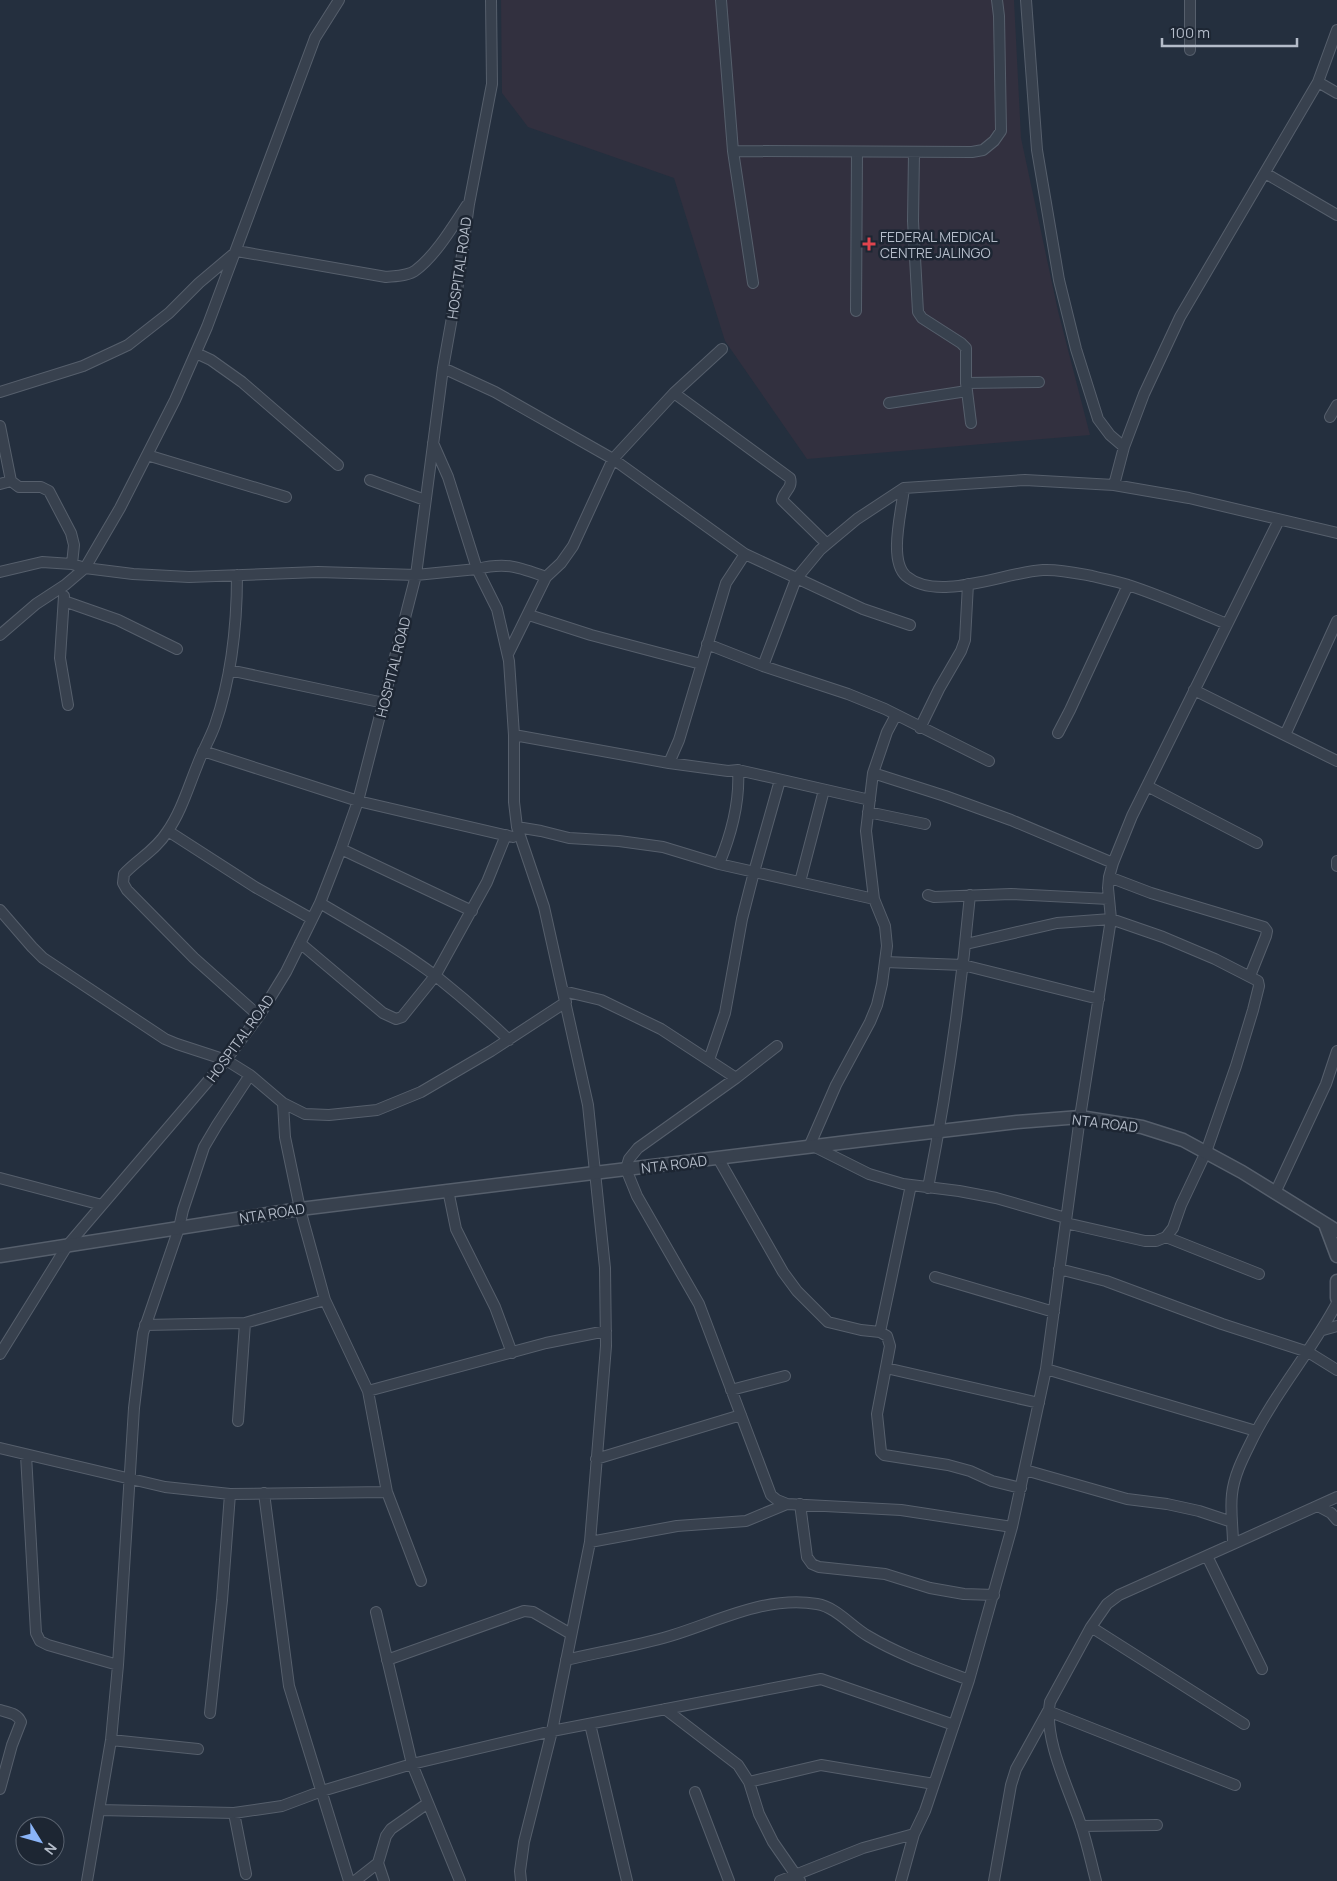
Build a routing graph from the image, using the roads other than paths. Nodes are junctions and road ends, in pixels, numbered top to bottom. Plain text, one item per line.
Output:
1 (339, 0) edge
2 (490, 0) edge
3 (721, 0) edge
4 (997, 0) edge
5 (1026, 0) edge
6 (1190, 0) edge
7 (1337, 30) edge
8 (1190, 50) dead end
9 (1318, 82) junction
10 (1337, 93) edge
11 (733, 151) junction
12 (857, 152) junction
13 (914, 153) junction
14 (1264, 173) junction
15 (469, 204) junction
16 (1337, 215) edge
17 (237, 251) junction
18 (753, 283) dead end
19 (856, 311) dead end
20 (722, 349) dead end
21 (196, 353) junction
22 (444, 368) junction
23 (1039, 382) dead end
24 (966, 387) junction
25 (0, 392) edge
26 (674, 393) junction
27 (889, 403) dead end
28 (1337, 405) edge
29 (1330, 417) dead end
30 (971, 423) dead end
31 (0, 426) edge
32 (433, 443) junction
33 (1124, 447) junction
34 (147, 455) junction
35 (613, 459) junction
36 (338, 465) dead end
37 (370, 480) dead end
38 (11, 481) junction
39 (0, 484) edge
40 (1114, 486) junction
41 (904, 488) junction
42 (286, 497) dead end
43 (425, 500) junction
44 (1279, 520) junction
45 (1337, 533) edge
46 (827, 544) junction
47 (745, 554) junction
48 (72, 564) junction
49 (85, 568) junction
50 (477, 569) junction
51 (0, 572) edge
52 (237, 575) junction
53 (416, 575) junction
54 (546, 577) junction
55 (796, 579) junction
56 (968, 584) junction
57 (64, 585) junction
58 (1128, 585) junction
59 (64, 601) junction
60 (529, 615) junction
61 (1337, 621) edge
62 (1227, 624) junction
63 (910, 625) dead end
64 (0, 635) edge
65 (1333, 640) edge
66 (707, 644) junction
67 (177, 649) dead end
68 (508, 654) junction
69 (701, 664) junction
70 (763, 666) junction
71 (229, 670) junction
72 (1194, 690) junction
73 (384, 703) junction
74 (68, 705) dead end
75 (896, 715) junction
76 (920, 728) junction
77 (1058, 733) dead end
78 (514, 735) junction
79 (1285, 735) junction
80 (203, 751) junction
81 (1337, 760) edge
82 (989, 761) dead end
83 (669, 763) junction
84 (738, 770) junction
85 (873, 773) junction
86 (780, 780) junction
87 (1147, 786) junction
88 (824, 790) junction
89 (358, 800) junction
90 (870, 800) junction
91 (868, 812) junction
92 (925, 824) dead end
93 (517, 827) junction
94 (168, 831) junction
95 (506, 835) junction
96 (521, 838) junction
97 (1257, 843) dead end
98 (341, 849) junction
99 (1337, 860) edge
100 (1113, 863) junction
101 (719, 864) junction
102 (1337, 866) edge
103 (754, 872) junction
104 (1109, 877) junction
105 (800, 882) junction
106 (928, 895) dead end
107 (970, 895) junction
108 (874, 899) junction
109 (1109, 899) junction
110 (320, 904) junction
111 (0, 910) edge
112 (472, 910) junction
113 (312, 919) junction
114 (1112, 919) junction
115 (300, 943) junction
116 (966, 944) junction
117 (885, 962) junction
118 (963, 965) junction
119 (435, 976) junction
120 (1250, 976) junction
121 (563, 991) junction
122 (1099, 999) junction
123 (566, 1002) junction
124 (259, 1016) junction
125 (509, 1040) junction
126 (777, 1046) dead end
127 (1337, 1051) edge
128 (226, 1060) junction
129 (709, 1060) junction
130 (250, 1076) junction
131 (736, 1078) junction
132 (283, 1102) junction
133 (1080, 1117) junction
134 (939, 1131) junction
135 (812, 1147) junction
136 (1206, 1152) junction
137 (718, 1158) junction
138 (626, 1169) junction
139 (595, 1174) junction
140 (0, 1178) edge
141 (911, 1185) junction
142 (928, 1188) junction
143 (448, 1190) junction
144 (1275, 1193) junction
145 (102, 1205) junction
146 (300, 1209) junction
147 (1066, 1221) junction
148 (1325, 1224) junction
149 (179, 1228) junction
150 (1337, 1230) edge
151 (1166, 1237) junction
152 (67, 1246) junction
153 (0, 1256) edge
154 (1337, 1256) edge
155 (1060, 1269) junction
156 (1259, 1274) dead end
157 (935, 1277) dead end
158 (1337, 1281) edge
159 (1337, 1298) edge
160 (325, 1300) junction
161 (1337, 1303) edge
162 (1054, 1312) junction
163 (245, 1323) junction
164 (145, 1326) junction
165 (1337, 1326) edge
166 (1323, 1330) junction
167 (606, 1331) junction
168 (880, 1332) junction
169 (1308, 1352) junction
170 (0, 1354) edge
171 (512, 1354) junction
172 (886, 1368) junction
173 (1046, 1368) junction
174 (1337, 1370) edge
175 (784, 1376) dead end
176 (732, 1390) junction
177 (368, 1391) junction
178 (1039, 1403) junction
179 (741, 1415) junction
180 (238, 1422) dead end
181 (1256, 1431) junction
182 (0, 1448) edge
183 (26, 1455) junction
184 (596, 1459) junction
185 (1025, 1470) junction
186 (129, 1479) junction
187 (1021, 1488) junction
188 (388, 1492) junction
189 (264, 1493) junction
190 (230, 1494) junction
191 (1337, 1497) edge
192 (787, 1504) junction
193 (800, 1504) junction
194 (1318, 1506) junction
195 (1337, 1520) edge
196 (1232, 1522) junction
197 (1012, 1527) junction
198 (590, 1542) junction
199 (1234, 1544) junction
200 (1207, 1556) junction
201 (421, 1581) dead end
202 (994, 1595) junction
203 (376, 1612) dead end
204 (1091, 1627) junction
205 (571, 1634) junction
206 (387, 1660) junction
207 (566, 1660) junction
208 (118, 1665) junction
209 (1262, 1669) dead end
210 (969, 1680) junction
211 (665, 1709) junction
212 (0, 1710) edge
213 (1048, 1711) junction
214 (210, 1713) dead end
215 (590, 1724) junction
216 (1244, 1724) dead end
217 (954, 1725) junction
218 (552, 1731) junction
219 (111, 1740) junction
220 (198, 1749) dead end
221 (412, 1764) junction
222 (749, 1782) junction
223 (934, 1784) junction
224 (1235, 1785) dead end
225 (0, 1789) edge
226 (322, 1791) junction
227 (695, 1792) dead end
228 (428, 1802) junction
229 (99, 1810) junction
230 (234, 1813) junction
231 (1157, 1825) dead end
232 (1081, 1826) junction
233 (914, 1834) junction
234 (378, 1863) junction
235 (246, 1874) dead end
236 (798, 1878) edge
237 (87, 1881) edge
238 (349, 1881) edge
239 (356, 1881) edge
240 (384, 1881) edge
241 (460, 1881) edge
242 (522, 1881) edge
243 (627, 1881) edge
244 (729, 1881) edge
245 (780, 1881) edge
246 (901, 1881) edge
247 (994, 1881) edge
248 (1096, 1881) edge

1 - 17 street
2 - 15 street, HOSPITAL ROAD
3 - 11 street
4 - 13 street
5 - 33 street
6 - 8 street
7 - 9 street
9 - 10 street
9 - 14 street
11 - 12 street
11 - 18 street
12 - 13 street
12 - 19 street
13 - 24 street
14 - 16 street
14 - 33 street
15 - 17 street
15 - 22 street, HOSPITAL ROAD
17 - 21 street
17 - 25 street
20 - 26 street
21 - 34 street
21 - 36 street
22 - 32 street, HOSPITAL ROAD
22 - 35 street
23 - 24 street
24 - 27 street
24 - 30 street
26 - 35 street
26 - 46 street
28 - 29 street
31 - 38 street
32 - 43 street, HOSPITAL ROAD
32 - 50 street
33 - 40 street
34 - 42 street
34 - 49 street
35 - 47 street
35 - 54 street
37 - 43 street
38 - 39 street
38 - 48 street
40 - 41 street
40 - 44 street
41 - 46 street
41 - 56 street
43 - 53 street, HOSPITAL ROAD
44 - 45 street
44 - 62 street
46 - 55 street
47 - 55 street
47 - 66 street
48 - 49 street
48 - 51 street
49 - 52 street
49 - 57 street
50 - 53 street
50 - 54 street
50 - 68 street
52 - 53 street
52 - 71 street
53 - 73 street, HOSPITAL ROAD
54 - 60 street
55 - 63 street
55 - 70 street
56 - 58 street
56 - 76 street
57 - 59 street
57 - 64 street
58 - 62 street
58 - 77 street
59 - 67 street
59 - 74 street
60 - 68 street
60 - 69 street
61 - 65 street
62 - 72 street
65 - 79 street
66 - 69 street
66 - 70 street
68 - 78 street
69 - 83 street
70 - 75 street
71 - 73 street
71 - 80 street
72 - 79 street
72 - 87 street
73 - 89 street, HOSPITAL ROAD
75 - 76 street
75 - 85 street
76 - 82 street
78 - 83 street
78 - 93 street
79 - 81 street
80 - 89 street
80 - 94 street
83 - 84 street
84 - 86 street
84 - 101 street
85 - 90 street
85 - 100 street
86 - 88 street
86 - 103 street
87 - 97 street
87 - 100 street
88 - 90 street
88 - 105 street
89 - 95 street
89 - 98 street, HOSPITAL ROAD
90 - 91 street
91 - 92 street
91 - 108 street
93 - 96 street
93 - 101 street
94 - 113 street
94 - 124 street
95 - 96 street
95 - 112 street
96 - 121 street
98 - 110 street, HOSPITAL ROAD
98 - 112 street
99 - 102 street
100 - 104 street
101 - 103 street
103 - 105 street
103 - 129 street
104 - 109 street
104 - 120 street
105 - 108 street
106 - 107 street
107 - 109 street
107 - 116 street
108 - 117 street
109 - 114 street
110 - 113 street, HOSPITAL ROAD
110 - 119 street
111 - 128 street
112 - 119 street
113 - 115 street, HOSPITAL ROAD
114 - 116 street
114 - 120 street
114 - 122 street
115 - 119 street
115 - 124 street, HOSPITAL ROAD
116 - 118 street
117 - 118 street
117 - 135 street
118 - 122 street
118 - 134 street
119 - 125 street
120 - 136 street
121 - 123 street
121 - 129 street
122 - 133 street
123 - 125 street
123 - 139 street
124 - 128 street, HOSPITAL ROAD
125 - 132 street
126 - 131 street
127 - 144 street
128 - 130 street
128 - 145 street, HOSPITAL ROAD
129 - 131 street
130 - 132 street
130 - 149 street
131 - 138 street
132 - 146 street
133 - 134 street, NTA ROAD
133 - 136 street, NTA ROAD
133 - 147 street
134 - 135 street, NTA ROAD
134 - 142 street
135 - 137 street, NTA ROAD
135 - 141 street
136 - 144 street, NTA ROAD
136 - 151 street
137 - 138 street, NTA ROAD
137 - 168 street
138 - 139 street, NTA ROAD
138 - 176 street
139 - 143 street, NTA ROAD
139 - 167 street
140 - 145 street
141 - 142 street
141 - 168 street
142 - 147 street
143 - 146 street, NTA ROAD
143 - 171 street
144 - 148 street, NTA ROAD
145 - 152 street, HOSPITAL ROAD
146 - 149 street, NTA ROAD
146 - 160 street
147 - 151 street
147 - 155 street
148 - 150 street, NTA ROAD
148 - 154 street
149 - 152 street, NTA ROAD
149 - 164 street
151 - 156 street
152 - 153 street, NTA ROAD
152 - 170 street, HOSPITAL ROAD
155 - 162 street
155 - 169 street
157 - 162 street
158 - 159 street
160 - 163 street
160 - 177 street
161 - 166 street
162 - 173 street
163 - 164 street
163 - 180 street
164 - 186 street
165 - 166 street
166 - 169 street
167 - 171 street
167 - 184 street
168 - 172 street
169 - 174 street
169 - 181 street
171 - 177 street
172 - 178 street
172 - 187 street
173 - 178 street
173 - 181 street
175 - 176 street
176 - 179 street
177 - 188 street
178 - 185 street
179 - 184 street
179 - 192 street
181 - 196 street
182 - 183 street
183 - 186 street
183 - 208 street
184 - 198 street
185 - 187 street
185 - 196 street
186 - 190 street
186 - 208 street
187 - 197 street
188 - 189 street
188 - 201 street
189 - 190 street
189 - 226 street
190 - 214 street
191 - 194 street
192 - 193 street
192 - 198 street
193 - 197 street
193 - 202 street
194 - 195 street
194 - 199 street
196 - 199 street
197 - 202 street
198 - 205 street
199 - 200 street
200 - 204 street
200 - 209 street
202 - 210 street
203 - 206 street
204 - 213 street
204 - 216 street
205 - 206 street
205 - 207 street
206 - 221 street
207 - 210 street
207 - 218 street
208 - 219 street
210 - 217 street
211 - 215 street
211 - 217 street
211 - 222 street
212 - 225 street
213 - 224 street
213 - 232 street
213 - 247 street
215 - 218 street
215 - 243 street
217 - 223 street
218 - 221 street
218 - 242 street
219 - 220 street
219 - 229 street
221 - 226 street
221 - 228 street
222 - 223 street
222 - 236 street
223 - 233 street
226 - 230 street
226 - 238 street
227 - 244 street
228 - 234 street
228 - 241 street
229 - 230 street
229 - 237 street
230 - 235 street
231 - 232 street
232 - 248 street
233 - 236 street
233 - 246 street
234 - 239 street
234 - 240 street
236 - 245 street

